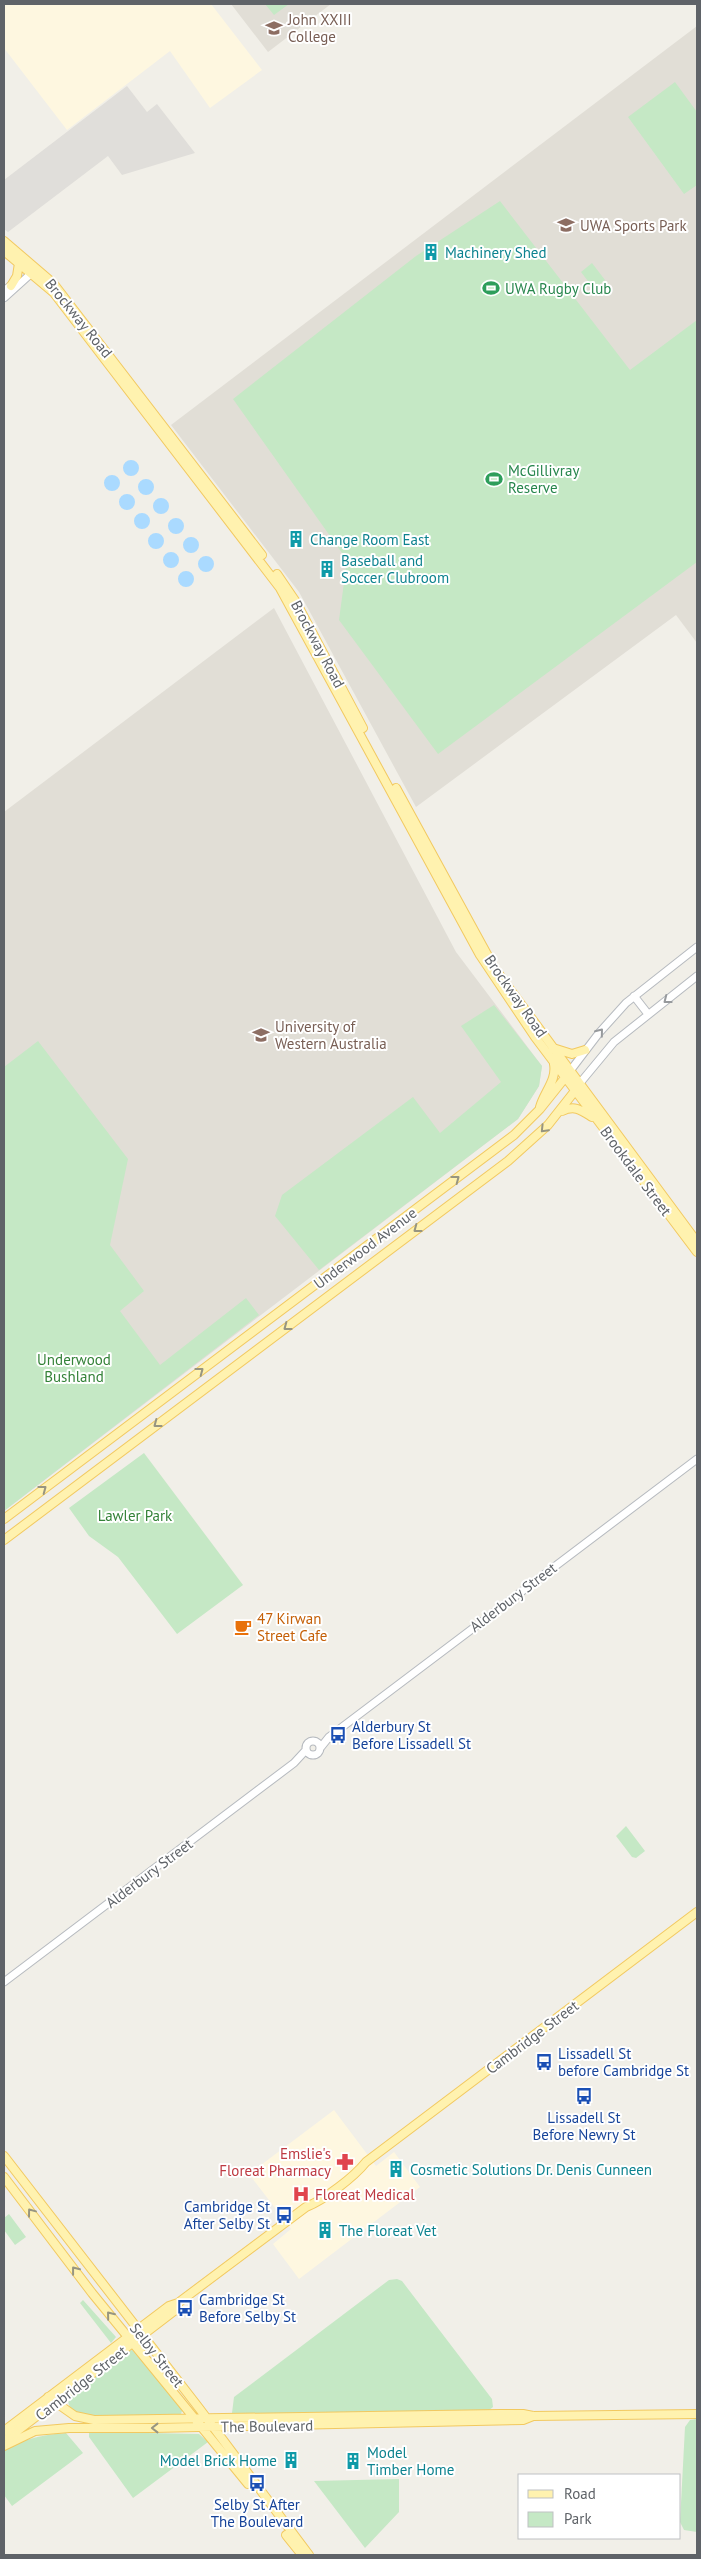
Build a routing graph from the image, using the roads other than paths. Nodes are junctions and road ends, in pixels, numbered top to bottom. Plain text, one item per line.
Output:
1 (4, 241) edge
2 (4, 251) edge
3 (19, 263) junction
4 (32, 269) junction
5 (11, 286) junction
6 (4, 291) edge
7 (4, 298) edge
8 (697, 947) edge
9 (697, 976) edge
10 (634, 996) junction
11 (648, 1014) junction
12 (553, 1048) junction
13 (585, 1050) junction
14 (554, 1061) junction
15 (568, 1074) junction
16 (580, 1083) junction
17 (575, 1091) junction
18 (540, 1109) junction
19 (560, 1112) junction
20 (598, 1121) junction
21 (680, 1219) junction
22 (697, 1232) edge
23 (697, 1242) edge
24 (697, 1252) edge
25 (697, 1459) edge
26 (4, 1519) edge
27 (4, 1540) edge
28 (319, 1745) junction
29 (309, 1753) junction
30 (697, 1912) edge
31 (4, 1982) edge
32 (4, 2156) edge
33 (4, 2177) edge
34 (140, 2333) junction
35 (131, 2340) junction
36 (48, 2397) junction
37 (57, 2403) junction
38 (697, 2414) edge
39 (533, 2416) junction
40 (196, 2417) junction
41 (207, 2418) junction
42 (204, 2427) junction
43 (214, 2427) junction
44 (4, 2431) edge
45 (4, 2441) edge
46 (4, 2446) edge
47 (302, 2555) edge
48 (309, 2555) edge

1 - 4 main road, Brockway Road
2 - 3 main road, Brockway Road
3 - 4 main road, Brockway Road
3 - 5 main road
4 - 5 street
4 - 7 street
4 - 12 main road, Brockway Road
4 - 14 main road, Brockway Road
5 - 6 street
8 - 10 street, Underwood Avenue
9 -> 11 street, Underwood Avenue
10 - 11 street
13 -> 10 street, Underwood Avenue
11 - 16 street, Underwood Avenue
12 - 13 main road
12 - 15 main road, Brockway Road
13 - 15 street, Underwood Avenue
14 - 15 main road, Brockway Road
14 - 18 main road
15 - 16 main road, Brockway Road
15 - 17 main road, Brockway Road
15 - 18 main road, Underwood Avenue
16 - 17 main road, Underwood Avenue
16 - 21 main road, Brookdale Street
17 - 19 main road, Underwood Avenue
17 - 20 main road, Brookdale Street
26 -> 18 main road, Underwood Avenue
19 - 20 main road
19 -> 27 main road, Underwood Avenue
20 - 24 main road, Brookdale Street
21 - 22 main road
21 - 23 main road, Brookdale Street
25 - 28 street, Alderbury Street
28 - 29 street
28 - 29 street
29 - 31 street, Alderbury Street
30 - 34 main road, Cambridge Street
32 - 34 main road, Selby Street
35 -> 33 main road, Selby Street
34 - 35 main road, Cambridge Street
34 - 41 main road, Selby Street
35 - 36 main road, Cambridge Street
35 - 37 main road, Cambridge Street
35 - 40 main road, Selby Street
36 - 37 main road, The Boulevard
36 - 44 main road, Cambridge Street
37 - 40 main road, The Boulevard
37 - 45 main road, Cambridge Street
38 - 39 main road, The Boulevard
39 - 41 main road, The Boulevard
39 - 43 main road, The Boulevard
40 - 41 main road, The Boulevard
40 - 42 main road, Selby Street
41 - 43 main road, Selby Street
42 - 43 main road, The Boulevard
42 -> 46 main road, The Boulevard
42 - 47 main road, Selby Street
43 - 48 main road, Selby Street

